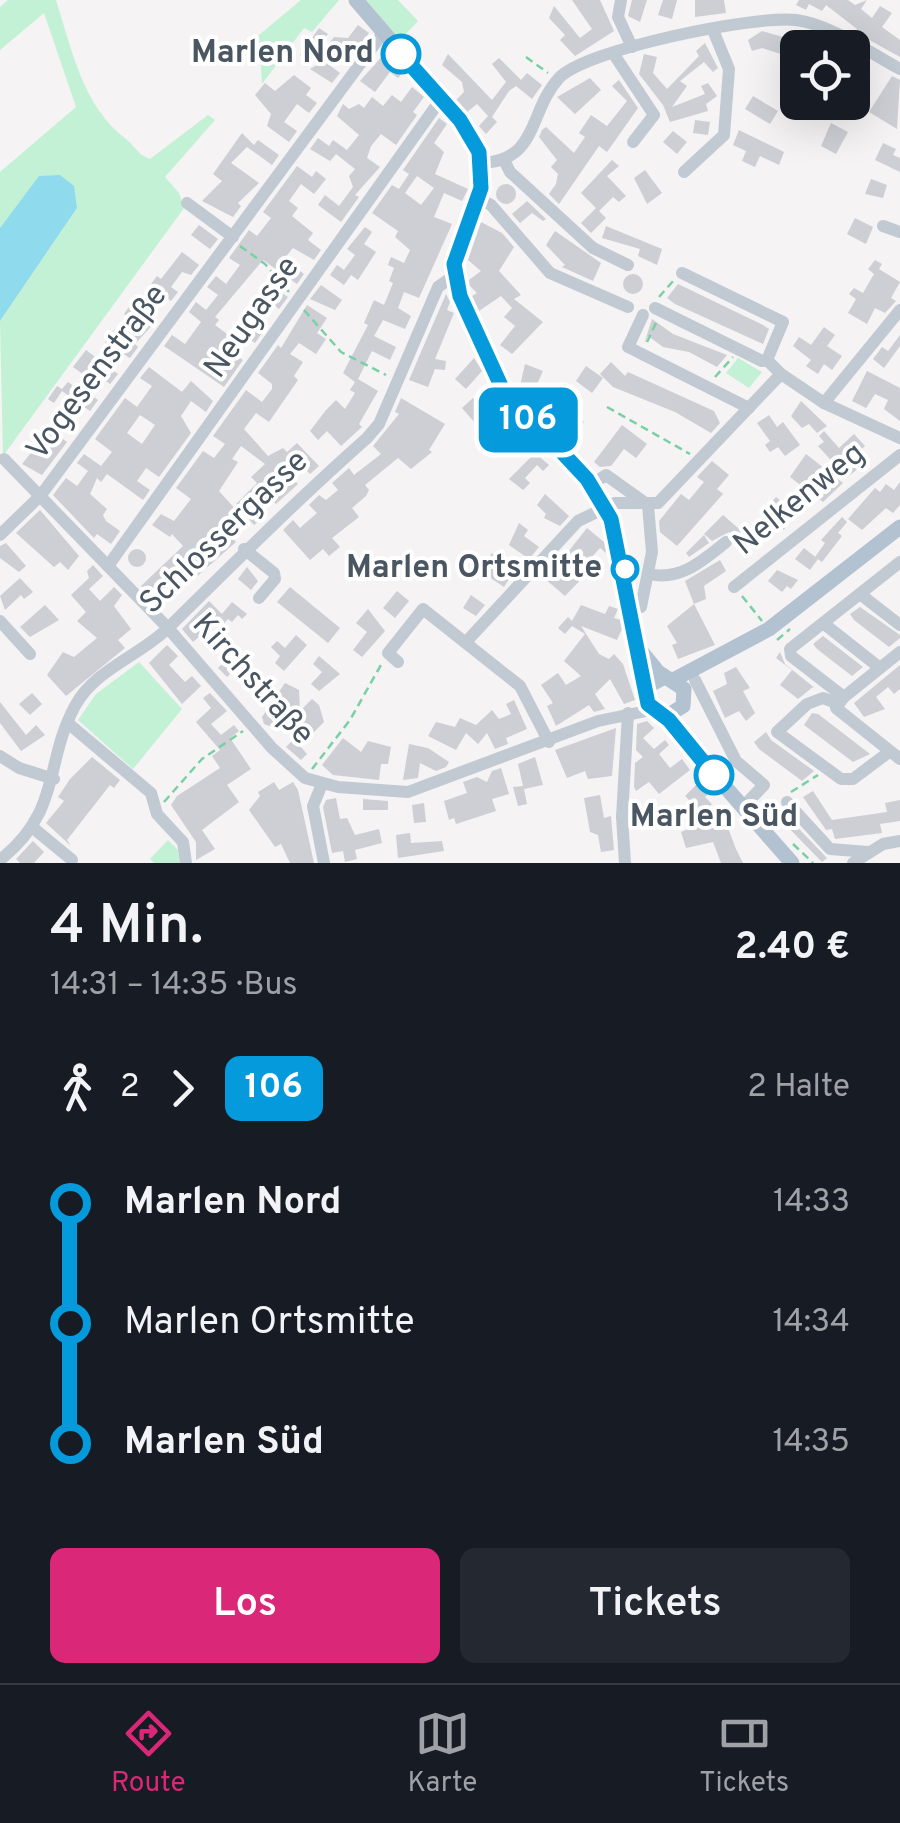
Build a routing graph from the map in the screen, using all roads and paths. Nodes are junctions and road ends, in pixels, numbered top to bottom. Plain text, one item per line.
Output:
1 (356, 0) edge
2 (621, 0) edge
3 (713, 30) junction
4 (383, 33) junction
5 (632, 47) junction
6 (613, 53) junction
7 (526, 57) dead end
8 (900, 69) edge
9 (558, 80) junction
10 (441, 99) junction
11 (634, 142) dead end
12 (504, 160) junction
13 (482, 162) junction
14 (684, 172) dead end
15 (478, 198) junction
16 (187, 204) dead end
17 (883, 226) dead end
18 (900, 232) edge
19 (232, 238) junction
20 (628, 265) dead end
21 (682, 272) joint
22 (455, 275) junction
23 (298, 303) junction
24 (628, 307) dead end
25 (653, 312) junction
26 (898, 318) edge
27 (635, 350) junction
28 (739, 350) junction
29 (767, 360) junction
30 (781, 374) junction
31 (395, 380) junction
32 (707, 385) junction
33 (824, 402) junction
34 (607, 407) dead end
35 (749, 408) junction
36 (900, 438) edge
37 (900, 455) edge
38 (4, 460) dead end
39 (699, 460) junction
40 (591, 485) junction
41 (41, 495) junction
42 (648, 505) junction
43 (605, 506) junction
44 (900, 527) edge
45 (0, 535) edge
46 (726, 542) dead end
47 (244, 549) junction
48 (899, 565) edge
49 (108, 566) junction
50 (649, 574) junction
51 (734, 587) dead end
52 (860, 594) junction
53 (259, 598) dead end
54 (641, 607) dead end
55 (0, 621) edge
56 (823, 624) junction
57 (900, 625) edge
58 (168, 628) junction
59 (466, 642) junction
60 (635, 642) junction
61 (900, 652) edge
62 (30, 654) dead end
63 (393, 658) joint
64 (708, 665) junction
65 (880, 668) junction
66 (670, 678) junction
67 (695, 680) junction
68 (840, 700) junction
69 (684, 701) junction
70 (652, 704) junction
71 (629, 712) junction
72 (69, 724) junction
73 (253, 724) junction
74 (549, 742) junction
75 (0, 756) edge
76 (895, 756) edge
77 (699, 757) junction
78 (826, 768) junction
79 (305, 778) junction
80 (54, 780) junction
81 (322, 784) junction
82 (788, 802) joint
83 (743, 807) junction
84 (159, 808) junction
85 (32, 827) junction
86 (900, 842) edge
87 (868, 852) junction
88 (0, 860) edge
89 (72, 860) dead end
90 (799, 862) edge
91 (186, 863) edge
92 (324, 863) edge
93 (625, 863) edge
94 (853, 863) edge

1 - 4 main road
2 - 5 street
3 - 5 street
3 - 8 street
3 - 14 street
4 - 10 main road
4 - 19 street, Vogesenstraße
5 - 6 street
6 - 9 street
6 - 11 street
7 - 9 path
9 - 12 street
10 - 13 main road
10 - 23 street, Neugasse
12 - 13 street
12 - 20 street
13 - 15 main road
15 - 22 main road
15 - 24 street
16 - 19 street
17 - 18 street
19 - 23 path
19 - 41 street, Vogesenstraße
21 - 25 path
21 - 29 street
22 - 31 street, Schlossergasse
22 - 40 main road
23 - 31 path
23 - 49 street, Neugasse
25 - 27 street
25 - 27 path
25 - 28 street
26 - 33 street
27 - 32 street
28 - 29 street
28 - 32 path
29 - 30 street
30 - 33 street
30 - 35 street
31 - 47 street, Schlossergasse
32 - 35 street
33 - 36 street
34 - 39 path
35 - 39 street
37 - 51 street, Nelkenweg
38 - 41 street, Kirchstraße
39 - 42 street
40 - 42 street
40 - 43 main road
41 - 45 street, Vogesenstraße
41 - 49 street, Kirchstraße
42 - 43 street
42 - 50 street
43 - 59 street
43 - 60 main road
44 - 64 main road
46 - 50 street
47 - 53 street
47 - 58 street, Schlossergasse
48 - 52 street
49 - 58 street, Kirchstraße
50 - 54 street
52 - 56 street
52 - 57 street
55 - 62 street
56 - 65 street
56 - 68 street
58 - 72 street, Schlossergasse
58 - 73 street, Kirchstraße
59 - 63 street
59 - 74 street
60 - 66 main road
60 - 70 main road
61 - 65 street
63 - 79 path
64 - 66 main road
64 - 67 main road
65 - 68 street
66 - 69 main road
66 - 70 main road
67 - 69 main road
67 - 83 street
68 - 76 street
68 - 78 street
69 - 70 main road
69 - 77 main road
70 - 71 street, Kirchstraße
70 - 77 main road
71 - 74 street, Kirchstraße
71 - 93 street
72 - 80 street, Schlossergasse
72 - 84 street
73 - 79 street, Kirchstraße
73 - 84 path
74 - 81 street, Kirchstraße
75 - 80 street
76 - 78 street
77 - 83 main road
78 - 82 path
79 - 81 street, Kirchstraße
80 - 85 street, Schlossergasse
81 - 92 street
82 - 87 street
83 - 90 main road
84 - 91 street
85 - 88 street, Schlossergasse
85 - 89 street
86 - 87 street
87 - 94 street

